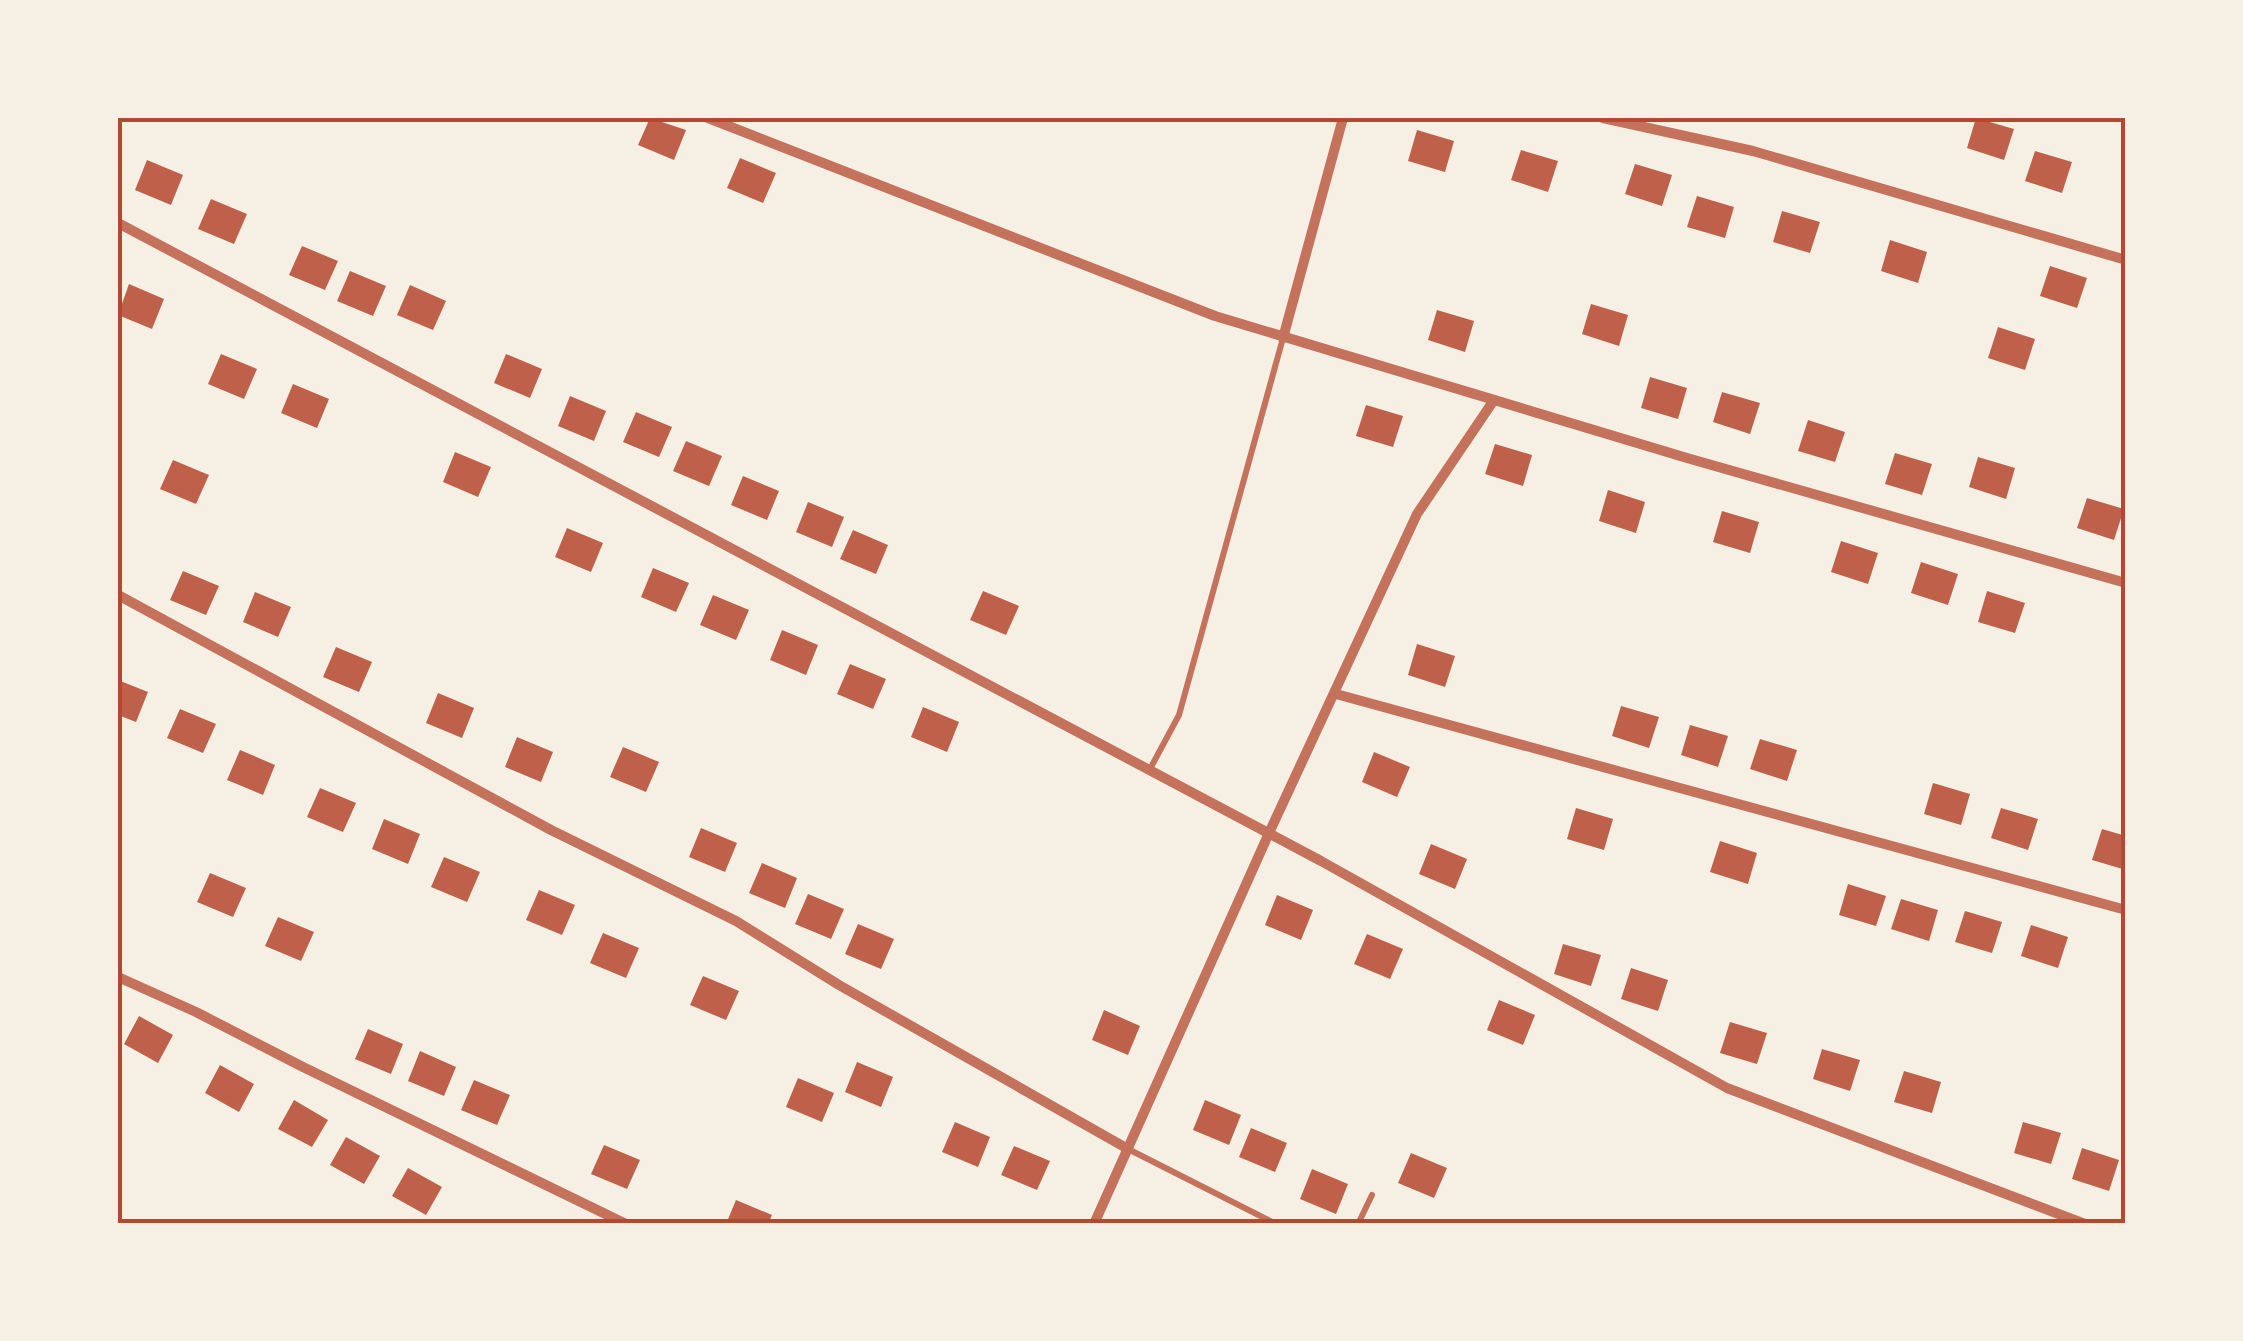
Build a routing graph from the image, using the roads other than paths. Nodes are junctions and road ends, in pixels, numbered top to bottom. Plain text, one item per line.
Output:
1 (708, 118) edge
2 (1343, 118) edge
3 (1603, 118) edge
4 (118, 223) edge
5 (2126, 260) edge
6 (1283, 338) junction
7 (1494, 400) junction
8 (2126, 583) edge
9 (118, 594) edge
10 (1336, 694) junction
11 (1150, 769) junction
12 (1269, 833) junction
13 (2126, 910) edge
14 (118, 977) edge
15 (1128, 1149) junction
16 (1372, 1195) dead end
17 (626, 1224) edge
18 (1094, 1224) edge
19 (1276, 1224) edge
20 (1358, 1224) edge
21 (2085, 1224) edge

1 - 6 street
2 - 6 street
3 - 5 street
4 - 11 street
6 - 7 street
6 - 11 lane
7 - 8 street
7 - 10 street
9 - 15 street
10 - 12 street
10 - 13 street
11 - 12 street
12 - 15 street
12 - 21 street
14 - 17 street
15 - 18 street
15 - 19 lane
16 - 20 lane

